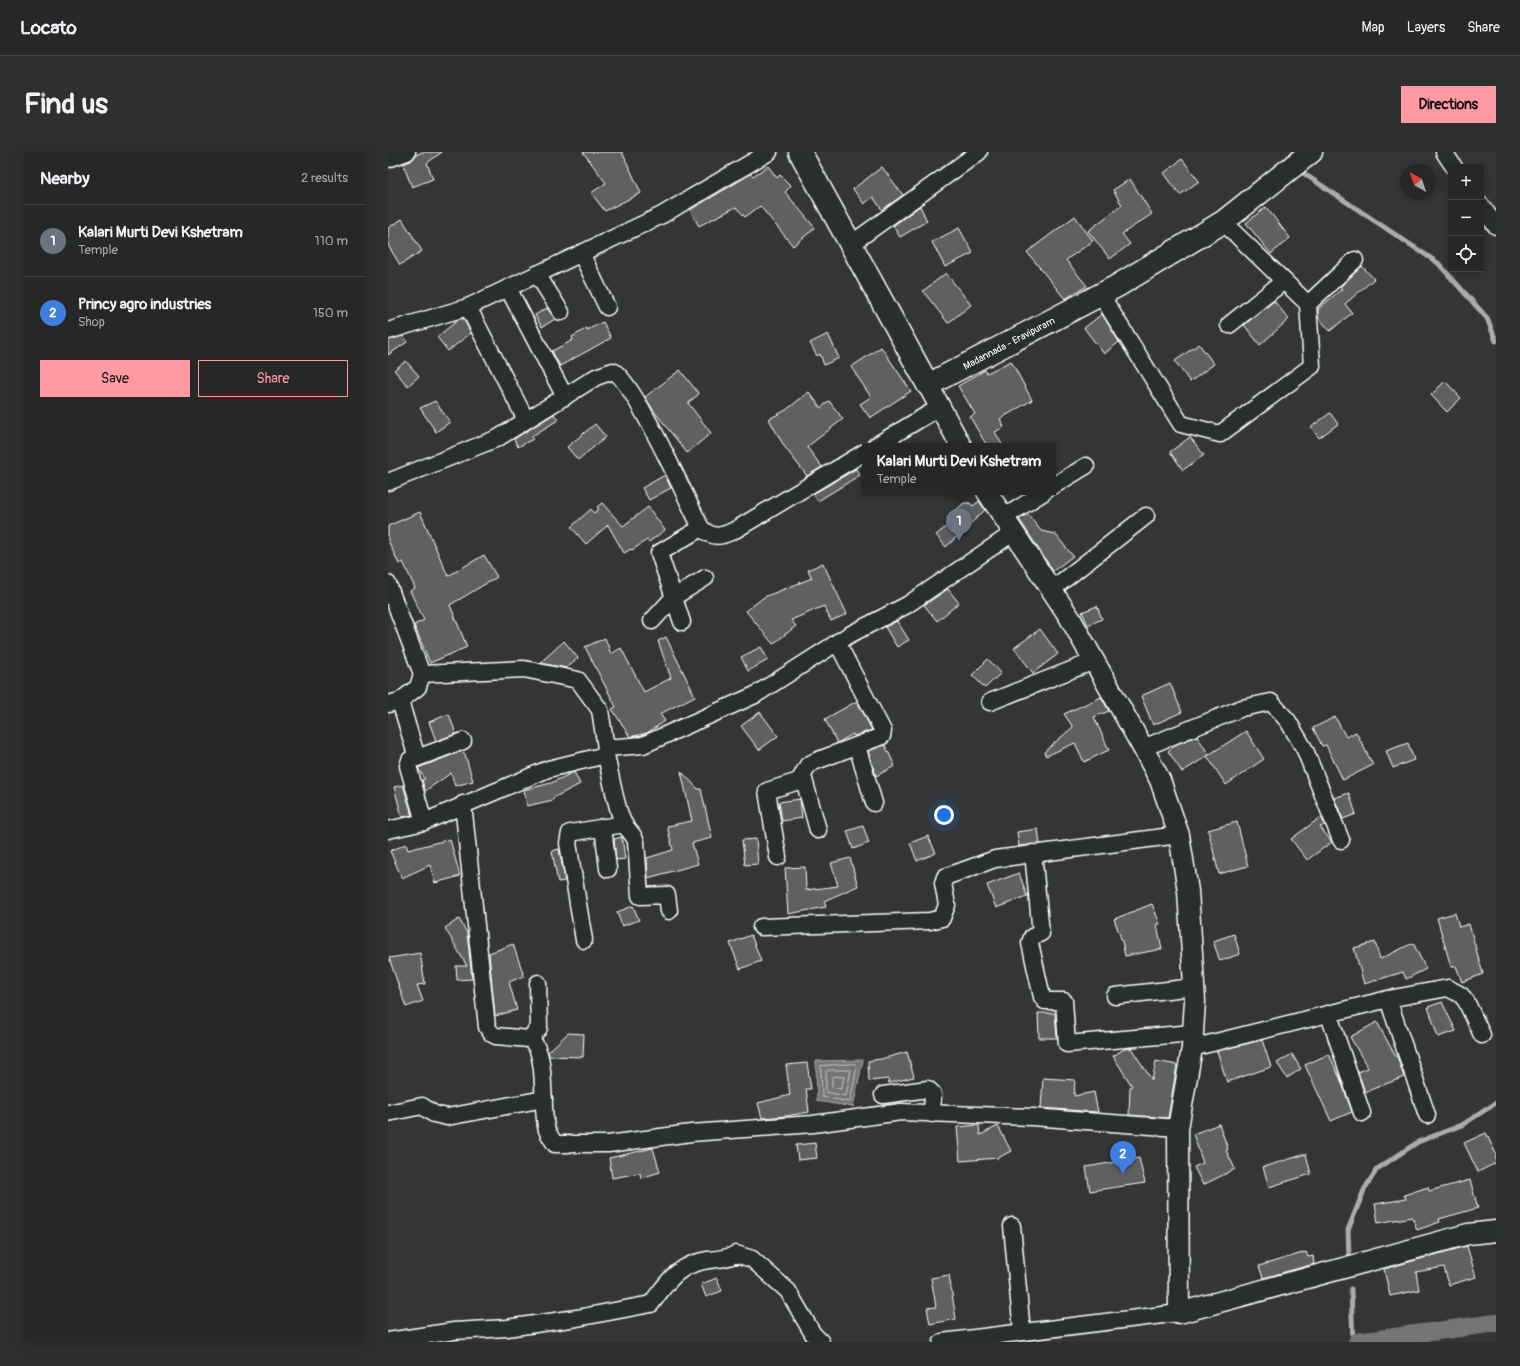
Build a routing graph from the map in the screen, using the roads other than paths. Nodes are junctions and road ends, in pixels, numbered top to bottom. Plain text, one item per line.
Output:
1 (407, 152) edge
2 (769, 152) edge
3 (800, 152) edge
4 (978, 152) edge
5 (1311, 152) edge
6 (1444, 152) edge
7 (388, 159) edge
8 (1452, 164) edge
9 (1484, 209) edge
10 (1223, 222) junction
11 (1496, 226) edge
12 (851, 244) junction
13 (581, 253) junction
14 (1355, 260) dead end
15 (537, 274) junction
16 (1284, 280) junction
17 (508, 288) junction
18 (1101, 295) junction
19 (1308, 304) junction
20 (468, 307) junction
21 (606, 308) dead end
22 (561, 312) dead end
23 (1229, 325) dead end
24 (388, 331) edge
25 (928, 386) junction
26 (565, 397) junction
27 (940, 407) junction
28 (526, 420) junction
29 (880, 443) edge
30 (960, 443) edge
31 (862, 454) edge
32 (1086, 466) dead end
33 (388, 482) edge
34 (1056, 484) edge
35 (989, 495) edge
36 (1041, 495) edge
37 (1146, 516) dead end
38 (1008, 526) junction
39 (701, 528) junction
40 (705, 578) dead end
41 (388, 584) edge
42 (1051, 590) junction
43 (674, 598) junction
44 (652, 621) dead end
45 (682, 622) dead end
46 (837, 642) junction
47 (1094, 661) junction
48 (422, 674) junction
49 (394, 702) edge
50 (990, 702) dead end
51 (462, 741) dead end
52 (857, 746) junction
53 (1143, 748) junction
54 (606, 752) junction
55 (417, 758) junction
56 (803, 776) junction
57 (874, 803) dead end
58 (463, 804) junction
59 (424, 822) junction
60 (624, 824) junction
61 (603, 827) junction
62 (388, 830) edge
63 (818, 830) dead end
64 (1179, 835) junction
65 (1341, 840) dead end
66 (1033, 853) junction
67 (778, 857) dead end
68 (608, 869) dead end
69 (668, 911) dead end
70 (761, 927) dead end
71 (584, 940) dead end
72 (538, 983) dead end
73 (1194, 987) junction
74 (1115, 996) dead end
75 (1388, 999) junction
76 (1329, 1015) junction
77 (1482, 1035) dead end
78 (529, 1039) junction
79 (1192, 1040) junction
80 (883, 1095) dead end
81 (544, 1099) junction
82 (388, 1113) edge
83 (1362, 1113) dead end
84 (932, 1114) junction
85 (1427, 1115) dead end
86 (1178, 1128) junction
87 (1012, 1226) dead end
88 (1496, 1231) edge
89 (1179, 1313) junction
90 (1022, 1332) junction
91 (388, 1341) edge
92 (821, 1342) edge
93 (942, 1342) edge

1 - 7 street
2 - 13 street
3 - 12 main road
4 - 12 street
5 - 10 main road, Madannada - Eravipuram
6 - 8 street
9 - 11 street
10 - 16 street
10 - 18 main road, Madannada - Eravipuram
12 - 25 main road
13 - 15 street
13 - 21 street
14 - 19 street
15 - 17 street
15 - 22 street
16 - 19 street
16 - 23 street
17 - 20 street
17 - 26 street
18 - 19 street
18 - 25 main road, Madannada - Eravipuram
20 - 24 street
20 - 28 street
25 - 27 street
26 - 28 street
26 - 39 street
27 - 29 street
27 - 30 street
28 - 33 street
31 - 39 street
32 - 34 street
35 - 38 street
36 - 38 street
37 - 42 street
38 - 42 street
38 - 46 street
39 - 43 street
40 - 43 street
41 - 48 street
42 - 47 street
43 - 44 street
43 - 45 street
46 - 52 street
46 - 54 street
47 - 50 street
47 - 53 street
48 - 49 street
48 - 54 street
49 - 55 street
51 - 55 street
52 - 56 street
52 - 57 street
53 - 64 street
53 - 65 street
54 - 58 street
54 - 60 street
55 - 59 street
56 - 63 street
56 - 67 street
58 - 59 street
58 - 78 street
59 - 62 street
60 - 61 street
60 - 69 street
61 - 68 street
61 - 71 street
64 - 66 street
64 - 73 street
66 - 70 street
66 - 79 street
72 - 78 street
73 - 74 street
73 - 79 street
75 - 76 street
75 - 77 street
75 - 85 street
76 - 79 street
76 - 83 street
78 - 81 street
79 - 86 street
80 - 84 street
81 - 82 street
81 - 84 street
84 - 86 street
86 - 89 street
87 - 90 street
88 - 89 street
89 - 90 street
90 - 93 street
91 - 92 street

